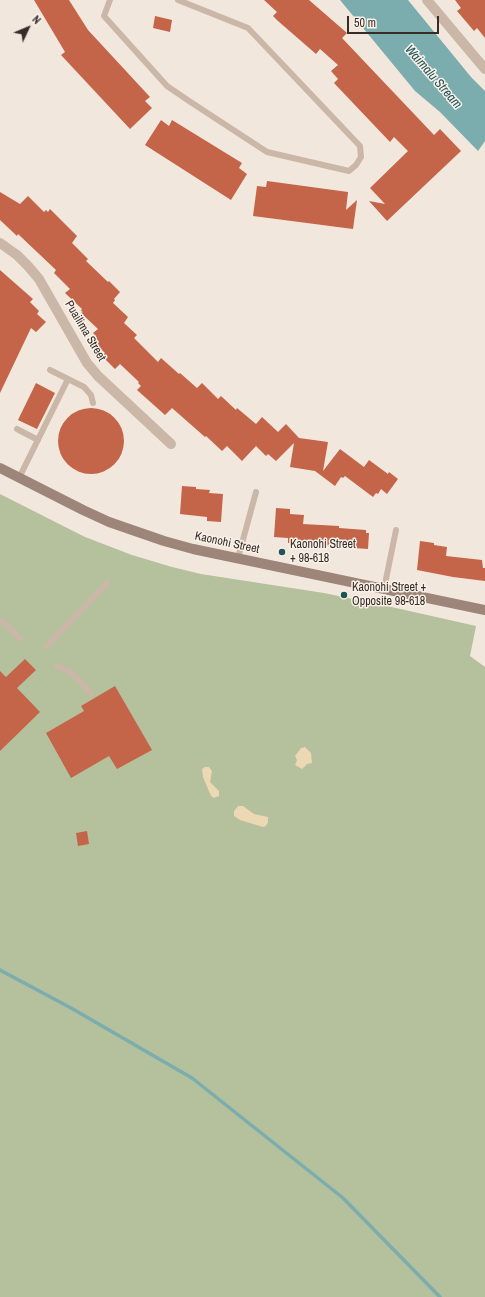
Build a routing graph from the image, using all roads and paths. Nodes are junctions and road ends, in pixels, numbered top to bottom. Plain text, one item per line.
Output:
1 (110, 0) edge
2 (178, 0) edge
3 (427, 0) edge
4 (483, 62) edge
5 (0, 243) edge
6 (50, 370) dead end
7 (68, 379) junction
8 (93, 403) dead end
9 (17, 429) dead end
10 (38, 440) junction
11 (171, 444) dead end
12 (0, 468) edge
13 (19, 478) junction
14 (256, 492) dead end
15 (396, 530) dead end
16 (238, 558) junction
17 (107, 583) dead end
18 (384, 589) junction
19 (485, 610) edge
20 (0, 620) edge
21 (20, 638) dead end
22 (47, 646) dead end
23 (57, 666) dead end
24 (91, 693) dead end

1 - 2 lane
3 - 4 street
5 - 11 street, Puailima Street
6 - 7 lane
7 - 8 lane
7 - 10 lane
9 - 10 lane
10 - 13 lane
12 - 13 street, Kaonohi Street
13 - 16 street, Kaonohi Street
14 - 16 lane
15 - 18 lane
16 - 18 street, Kaonohi Street
17 - 22 lane
18 - 19 street, Kaonohi Street
20 - 21 lane
23 - 24 lane

